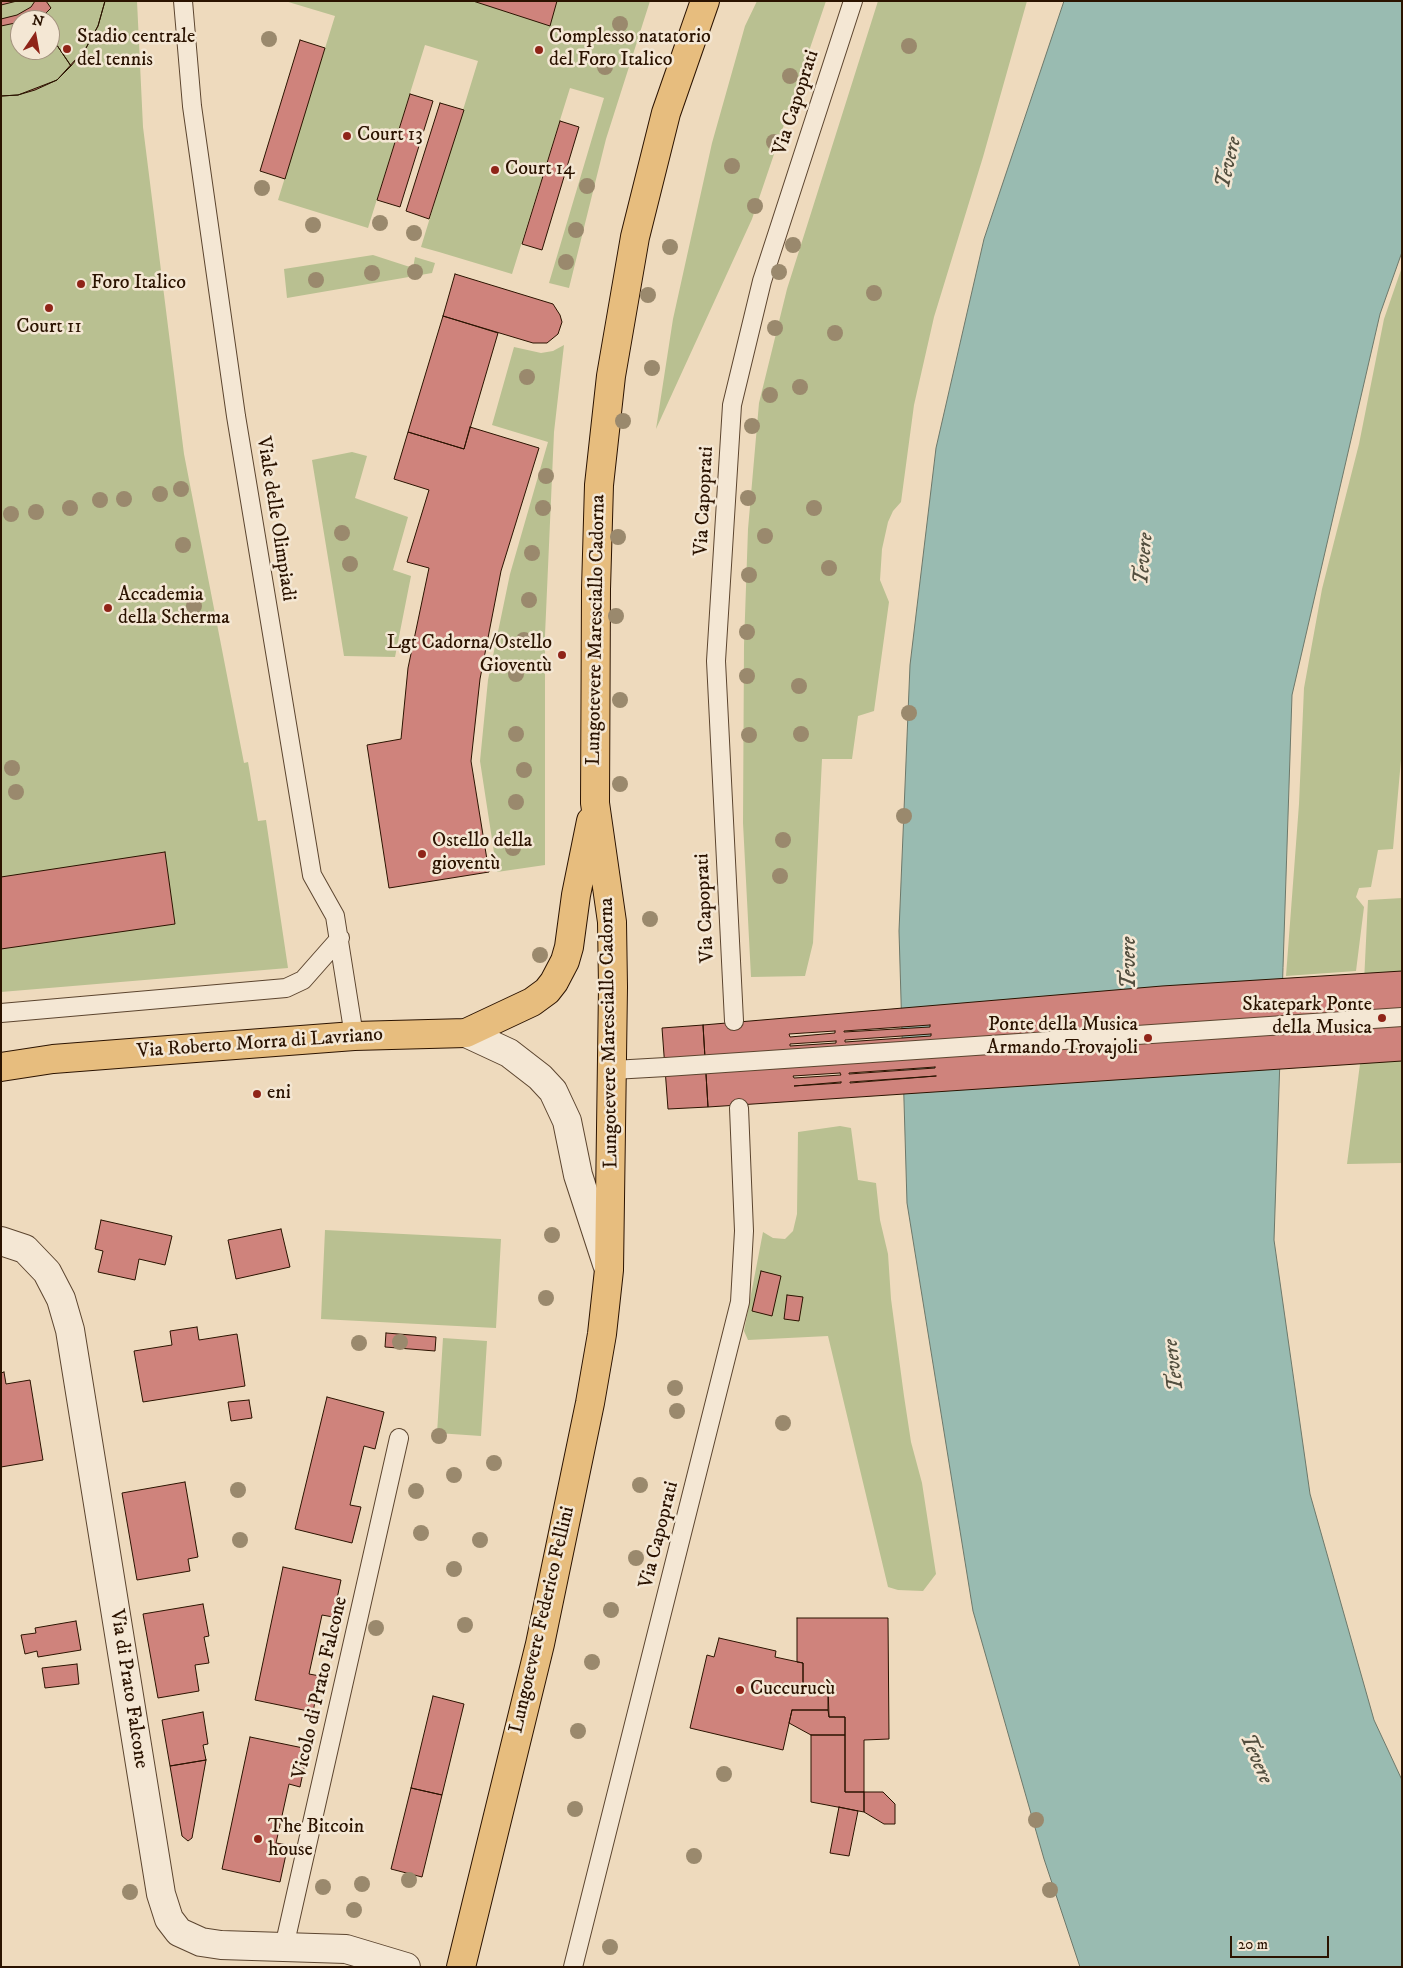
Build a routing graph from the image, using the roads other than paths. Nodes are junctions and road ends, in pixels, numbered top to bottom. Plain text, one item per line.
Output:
1 (183, 1) edge
2 (705, 1) edge
3 (853, 1) edge
4 (595, 803) junction
5 (340, 938) junction
6 (1, 1013) edge
7 (1402, 1017) edge
8 (734, 1021) dead end
9 (466, 1033) junction
10 (354, 1036) junction
11 (1, 1057) edge
12 (53, 1059) junction
13 (1, 1067) edge
14 (613, 1070) junction
15 (739, 1108) dead end
16 (1, 1241) edge
17 (609, 1270) junction
18 (400, 1438) dead end
19 (284, 1947) junction
20 (406, 1967) edge
21 (461, 1967) edge
22 (574, 1967) edge

1 - 5 lane, Viale delle Olimpiadi
2 - 4 main road, Lungotevere Maresciallo Cadorna
3 - 8 lane, Via Capoprati
4 - 9 main road, Via Roberto Morra di Lavriano
4 - 14 main road, Lungotevere Maresciallo Cadorna
5 - 6 lane
5 - 10 lane, Viale delle Olimpiadi
7 - 14 lane, bridge
9 - 10 main road, Via Roberto Morra di Lavriano
9 - 17 street, Via Roberto Morra di Lavriano
10 - 12 main road, Via Roberto Morra di Lavriano
11 - 12 street, Via Roberto Morra di Lavriano
12 - 13 main road, Via Roberto Morra di Lavriano
14 - 17 main road, Lungotevere Maresciallo Cadorna
15 - 22 lane, Via Capoprati
16 - 19 street, Via di Prato Falcone
17 - 21 main road, Lungotevere Federico Fellini
18 - 19 lane, Vicolo di Prato Falcone
19 - 20 street, Via di Prato Falcone

